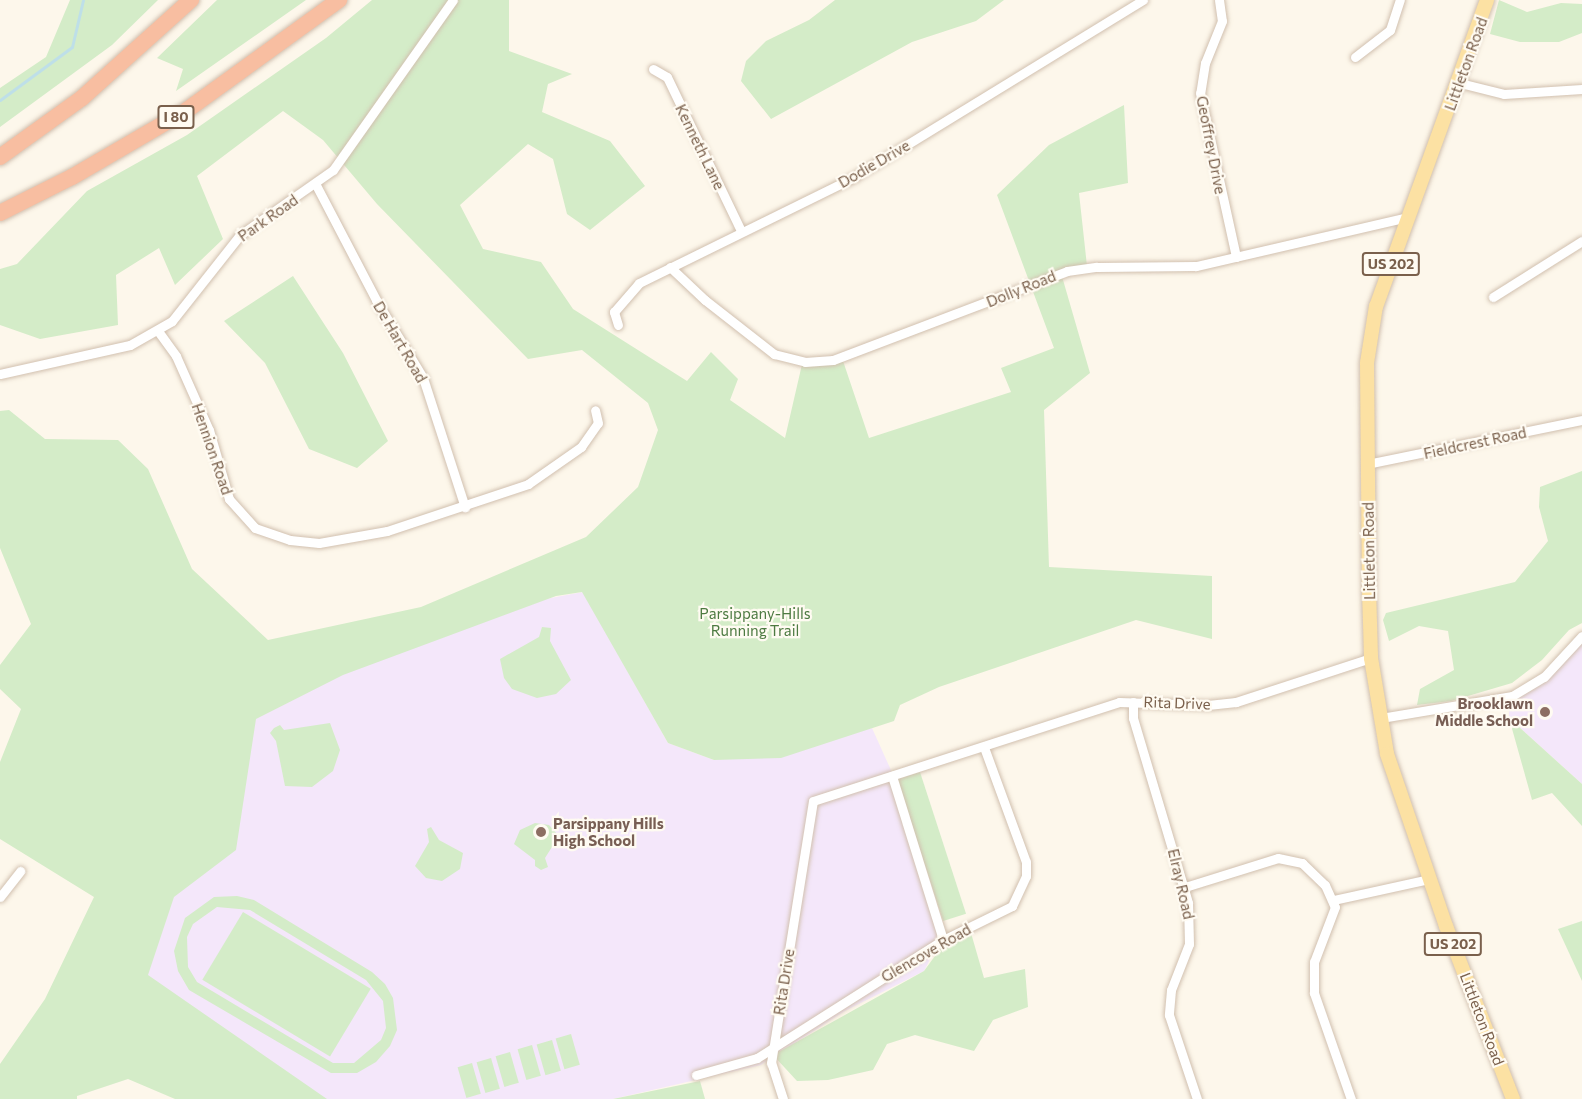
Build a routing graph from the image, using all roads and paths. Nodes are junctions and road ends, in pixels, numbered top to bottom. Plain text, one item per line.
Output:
1 (191, 0) edge
2 (339, 0) edge
3 (453, 0) edge
4 (1143, 0) edge
5 (1219, 0) edge
6 (1400, 0) edge
7 (1487, 0) edge
8 (1355, 57) dead end
9 (653, 69) dead end
10 (1460, 83) junction
11 (1582, 88) edge
12 (0, 157) edge
13 (316, 185) junction
14 (0, 213) edge
15 (1409, 218) junction
16 (741, 231) junction
17 (1582, 241) edge
18 (1236, 257) junction
19 (669, 267) junction
20 (1493, 297) dead end
21 (618, 325) dead end
22 (158, 331) junction
23 (0, 374) edge
24 (595, 410) dead end
25 (1582, 420) edge
26 (1367, 464) junction
27 (465, 507) junction
28 (1582, 636) edge
29 (1371, 658) junction
30 (1133, 702) junction
31 (1381, 718) junction
32 (984, 747) junction
33 (891, 776) junction
34 (20, 871) dead end
35 (1430, 879) junction
36 (1185, 887) junction
37 (0, 897) edge
38 (1334, 900) junction
39 (943, 940) junction
40 (773, 1048) junction
41 (696, 1075) dead end
42 (783, 1099) edge
43 (1197, 1099) edge
44 (1351, 1099) edge
45 (1514, 1099) edge

1 - 12 highway
2 - 14 highway, I 80
3 - 13 street, Park Road
4 - 16 street, Dodie Drive
5 - 18 street, Geoffrey Drive
6 - 8 street
7 - 10 main road, Littleton Road / US 202
9 - 16 street, Kenneth Lane
10 - 11 street
10 - 15 main road, Littleton Road / US 202
13 - 22 street, Park Road
13 - 27 street, De Hart Road
15 - 18 street, Dolly Road
15 - 26 main road, Littleton Road / US 202
16 - 19 street, Dodie Drive
17 - 20 street
18 - 19 street, Dolly Road
19 - 21 street, Dodie Drive
22 - 23 street, Park Road
22 - 27 street, Hennion Road
24 - 27 street, Hennion Road
25 - 26 street, Fieldcrest Road
26 - 29 main road, Littleton Road / US 202
28 - 31 street
29 - 30 street, Rita Drive
29 - 31 main road, Littleton Road / US 202
30 - 32 street, Rita Drive
30 - 36 street, Elray Road
31 - 35 main road, Littleton Road / US 202
32 - 33 street, Rita Drive
32 - 39 street, Glencove Road
33 - 39 street
33 - 40 street, Rita Drive
34 - 37 street
35 - 38 street
35 - 45 main road, Littleton Road / US 202
36 - 38 street
36 - 43 street, Elray Road
38 - 44 street
39 - 40 street, Glencove Road
40 - 41 street
40 - 42 street

